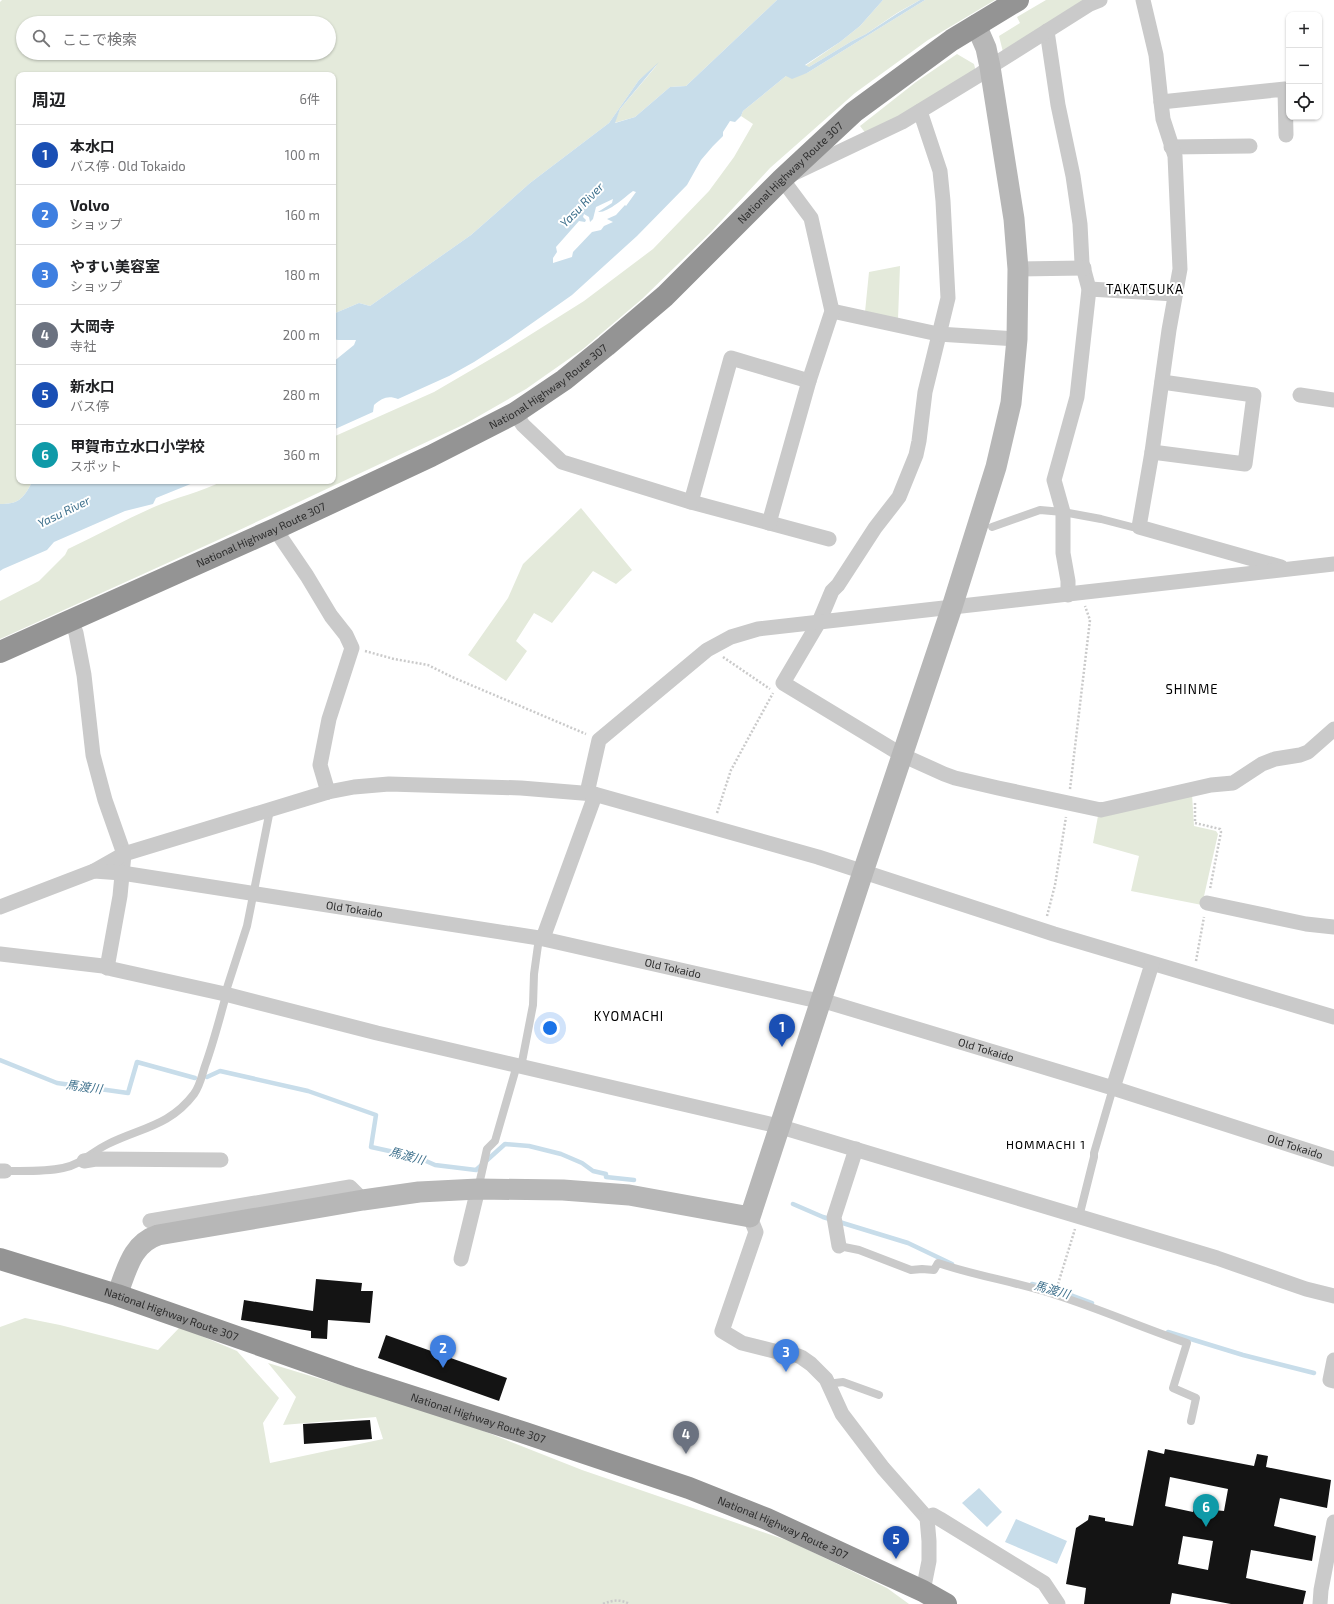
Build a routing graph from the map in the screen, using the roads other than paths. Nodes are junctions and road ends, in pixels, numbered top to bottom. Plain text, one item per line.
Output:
1 (1018, 0) edge
2 (1100, 0) edge
3 (1143, 0) edge
4 (976, 25) junction
5 (1047, 30) junction
6 (990, 67) junction
7 (1286, 88) edge
8 (1161, 102) junction
9 (920, 111) junction
10 (1286, 120) edge
11 (1286, 135) dead end
12 (1250, 146) dead end
13 (1172, 147) junction
14 (782, 179) junction
15 (1084, 268) junction
16 (1018, 269) junction
17 (1089, 289) junction
18 (1175, 294) junction
19 (832, 311) junction
20 (938, 334) junction
21 (1017, 339) junction
22 (809, 381) junction
23 (1162, 382) junction
24 (1300, 395) dead end
25 (1334, 400) edge
26 (515, 413) junction
27 (1152, 452) junction
28 (691, 502) junction
29 (1063, 512) junction
30 (769, 523) junction
31 (1139, 527) junction
32 (992, 528) dead end
33 (275, 529) junction
34 (829, 539) dead end
35 (1334, 564) edge
36 (1288, 569) junction
37 (1074, 594) junction
38 (952, 607) junction
39 (71, 620) junction
40 (819, 622) junction
41 (0, 652) edge
42 (1334, 729) edge
43 (902, 755) junction
44 (328, 792) junction
45 (591, 794) junction
46 (270, 810) junction
47 (124, 854) junction
48 (94, 871) junction
49 (863, 872) junction
50 (122, 873) junction
51 (253, 894) junction
52 (1207, 903) road end
53 (0, 906) edge
54 (1334, 927) edge
55 (541, 938) junction
56 (0, 954) edge
57 (1152, 964) junction
58 (108, 968) junction
59 (225, 994) junction
60 (821, 1000) junction
61 (1334, 1017) edge
62 (519, 1066) junction
63 (1113, 1088) junction
64 (778, 1126) junction
65 (856, 1149) junction
66 (1334, 1159) edge
67 (221, 1160) dead end
68 (84, 1161) junction
69 (3, 1171) edge
70 (480, 1180) junction
71 (363, 1200) junction
72 (750, 1217) junction
73 (1079, 1217) junction
74 (150, 1221) dead end
75 (839, 1246) joint
76 (0, 1259) edge
77 (461, 1259) dead end
78 (117, 1295) junction
79 (1334, 1296) edge
80 (1334, 1360) edge
81 (1334, 1381) edge
82 (829, 1389) junction
83 (879, 1395) dead end
84 (1191, 1421) dead end
85 (927, 1518) junction
86 (1334, 1522) edge
87 (923, 1592) junction
88 (946, 1604) edge
89 (1058, 1604) edge
90 (1320, 1604) edge

1 - 4 highway, National Highway Route 307
2 - 5 street
3 - 8 street
4 - 6 street
4 - 14 highway, National Highway Route 307
5 - 6 street
5 - 15 street
6 - 9 street
6 - 16 street
7 - 8 street
8 - 13 street
9 - 14 street
9 - 20 street
10 - 11 street
12 - 13 street
13 - 18 street
14 - 19 street
14 - 26 highway, National Highway Route 307
15 - 16 street
15 - 17 street
16 - 21 street
17 - 18 street
17 - 29 street
18 - 23 street
19 - 20 street
19 - 22 street
20 - 21 street
20 - 40 street
21 - 38 street
22 - 28 street
22 - 30 street
23 - 27 street
23 - 27 street
24 - 25 street
26 - 28 street
26 - 33 highway, National Highway Route 307
27 - 31 street
28 - 30 street
29 - 31 lane
29 - 32 lane
29 - 37 street
30 - 34 street
31 - 36 street
33 - 39 highway, National Highway Route 307
33 - 44 street
35 - 36 street
36 - 37 street
37 - 38 street
38 - 40 street
38 - 43 street
39 - 41 highway, National Highway Route 307
39 - 47 street
40 - 43 street
40 - 45 street
42 - 43 street
43 - 49 street
44 - 45 street
44 - 46 street
45 - 49 street
45 - 55 street
46 - 47 street
46 - 51 lane
47 - 48 street
47 - 50 street
48 - 50 street, Old Tokaido
48 - 53 street, Old Tokaido
49 - 57 street
49 - 60 street
50 - 51 street, Old Tokaido
50 - 58 street
51 - 55 street, Old Tokaido
51 - 59 lane
52 - 54 street
55 - 60 street, Old Tokaido
55 - 62 lane
56 - 58 street
57 - 61 street
57 - 63 street
58 - 59 street
59 - 62 street
59 - 68 lane
60 - 63 street, Old Tokaido
60 - 64 street
62 - 64 street
62 - 70 lane
63 - 66 street, Old Tokaido
63 - 73 lane
64 - 65 street
64 - 72 street
65 - 73 street
65 - 75 street
67 - 68 street
68 - 69 lane
70 - 71 street
70 - 72 street
70 - 77 street
71 - 74 street
71 - 78 street
72 - 82 street
73 - 79 street
75 - 84 lane
76 - 78 highway, National Highway Route 307
78 - 87 highway, National Highway Route 307
80 - 81 street
82 - 83 lane
82 - 85 street
85 - 87 street
85 - 89 street
86 - 90 street
87 - 88 highway, National Highway Route 307

